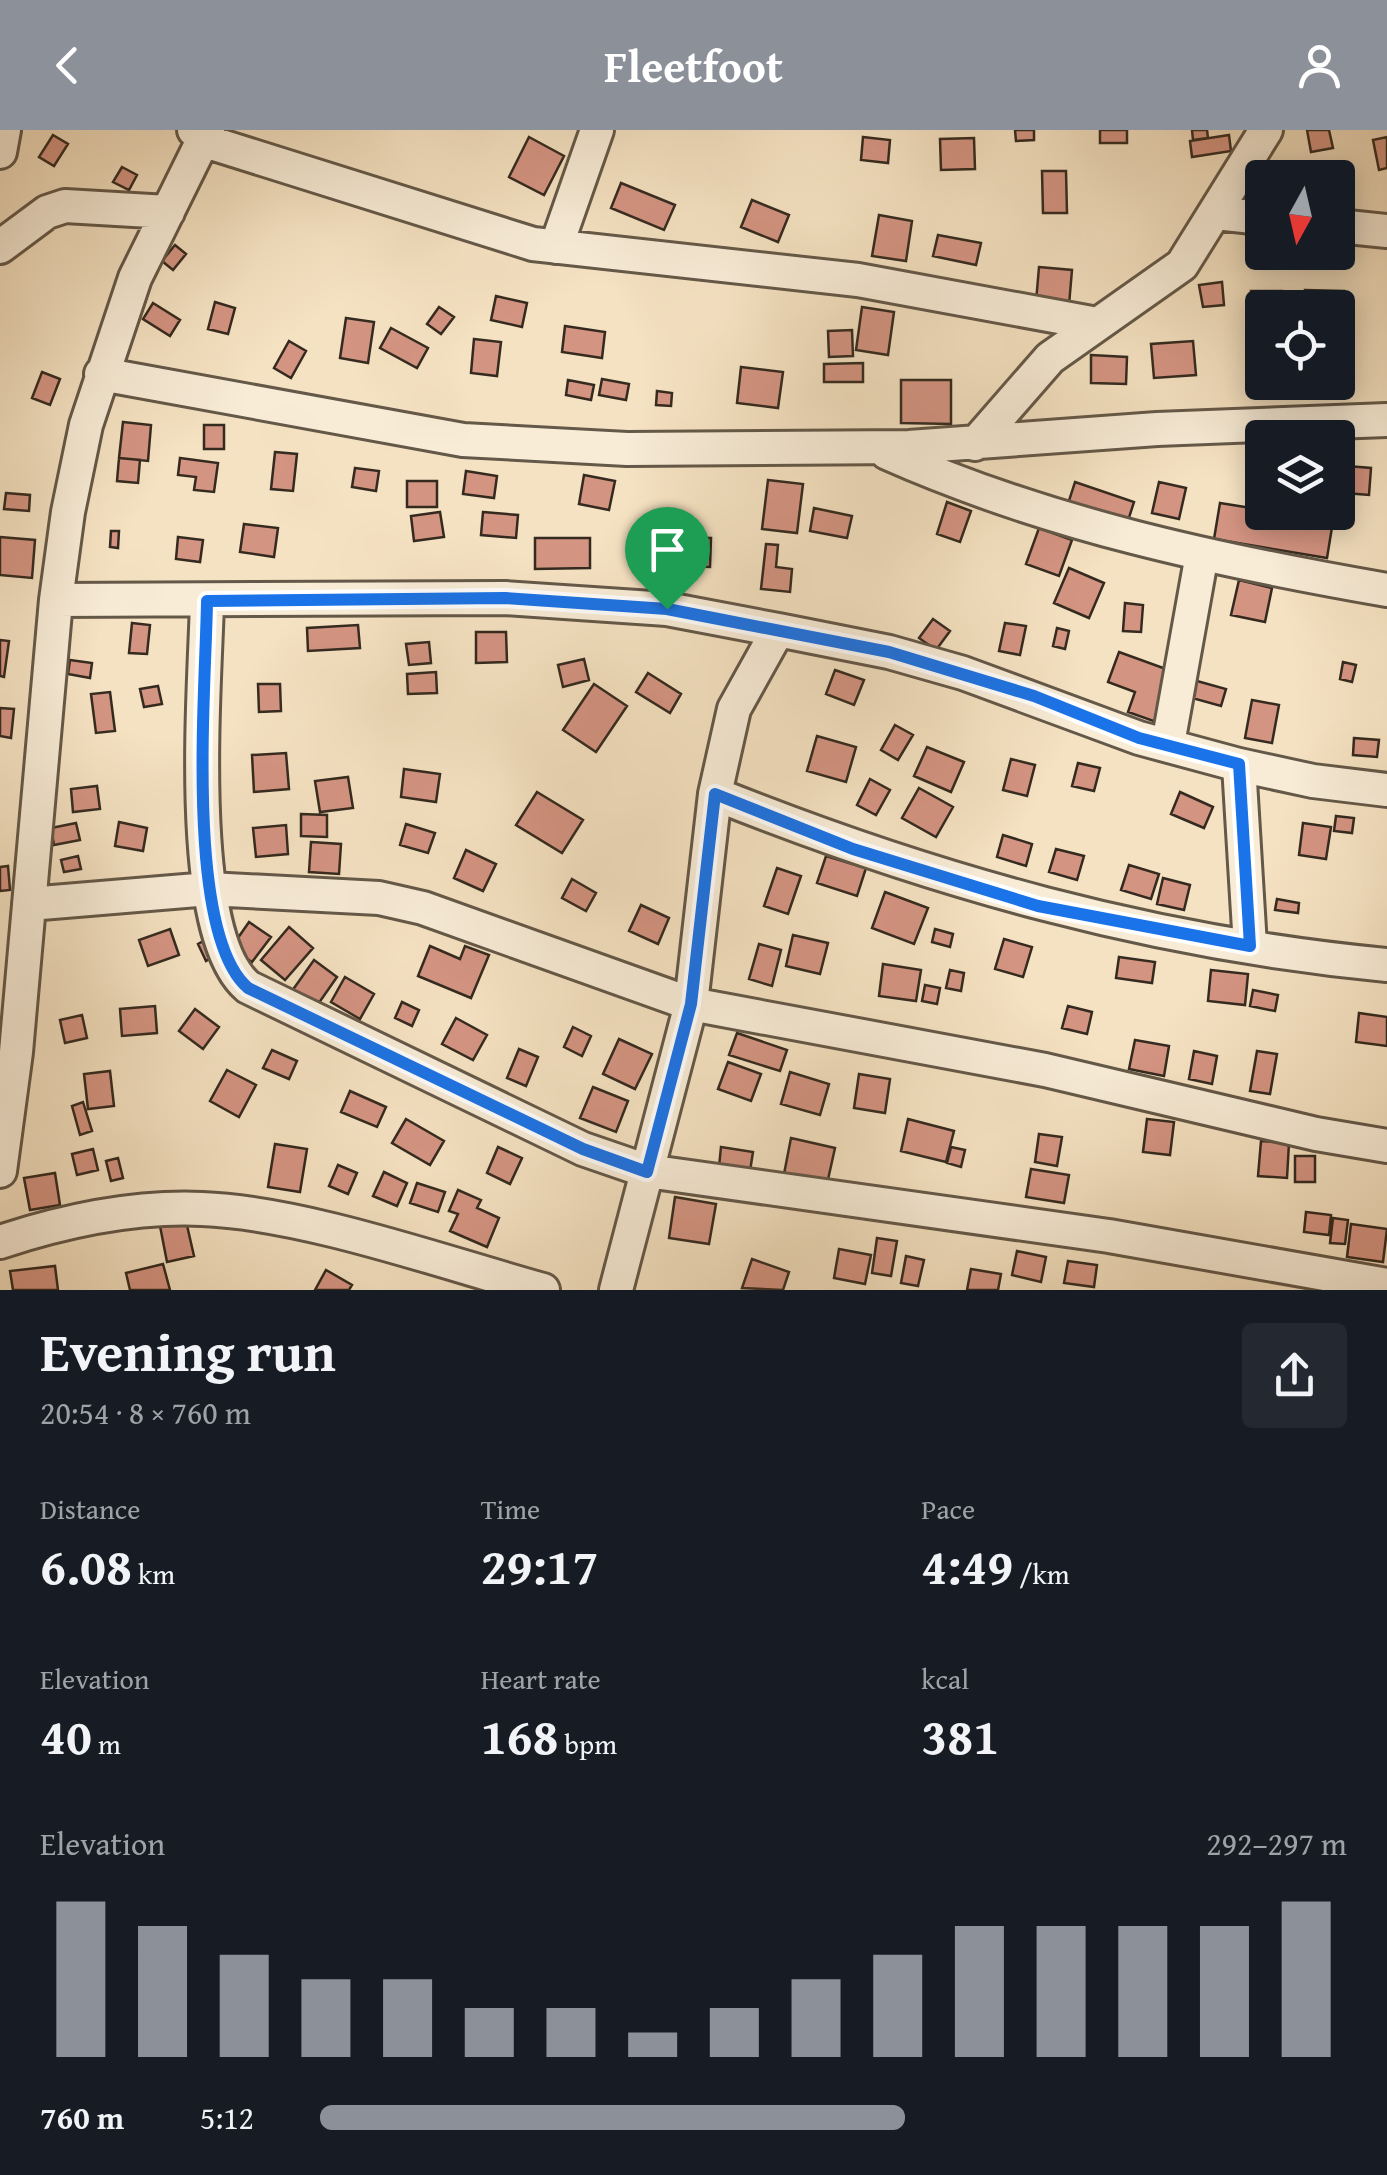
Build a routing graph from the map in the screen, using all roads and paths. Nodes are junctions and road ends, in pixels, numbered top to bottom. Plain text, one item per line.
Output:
1 (4, 130) edge
2 (596, 130) edge
3 (1266, 130) edge
4 (202, 134) edge
5 (0, 152) edge
6 (168, 212) junction
7 (1216, 213) junction
8 (1245, 216) edge
9 (1355, 228) edge
10 (1387, 231) edge
11 (0, 247) edge
12 (556, 247) junction
13 (1097, 324) junction
14 (100, 374) junction
15 (1387, 420) edge
16 (975, 444) junction
17 (876, 448) junction
18 (1202, 554) junction
19 (1387, 590) edge
20 (56, 600) junction
21 (207, 601) junction
22 (778, 630) junction
23 (1168, 744) junction
24 (1239, 764) junction
25 (1387, 790) edge
26 (715, 794) junction
27 (209, 889) junction
28 (29, 904) junction
29 (1250, 946) junction
30 (1387, 965) edge
31 (691, 1004) junction
32 (1387, 1146) edge
33 (0, 1171) edge
34 (647, 1172) junction
35 (0, 1242) edge
36 (1387, 1285) edge
37 (543, 1290) edge
38 (616, 1290) edge

1 - 5 street
2 - 12 street
3 - 7 street
4 - 6 street
4 - 12 street
6 - 11 street
6 - 14 street
7 - 8 street
7 - 13 street
9 - 10 street
12 - 13 street
13 - 16 street
14 - 17 street
14 - 20 street
15 - 16 street
16 - 17 street
17 - 18 street
18 - 19 street
18 - 23 street
20 - 21 street
20 - 28 street
21 - 22 street
21 - 27 street
22 - 23 street
22 - 26 street
23 - 24 street
24 - 25 street
24 - 29 street
26 - 29 street
26 - 31 street
27 - 28 street
27 - 31 street
27 - 34 street
28 - 33 street
29 - 30 street
31 - 32 street
31 - 34 street
34 - 36 street
34 - 38 street
35 - 37 street

